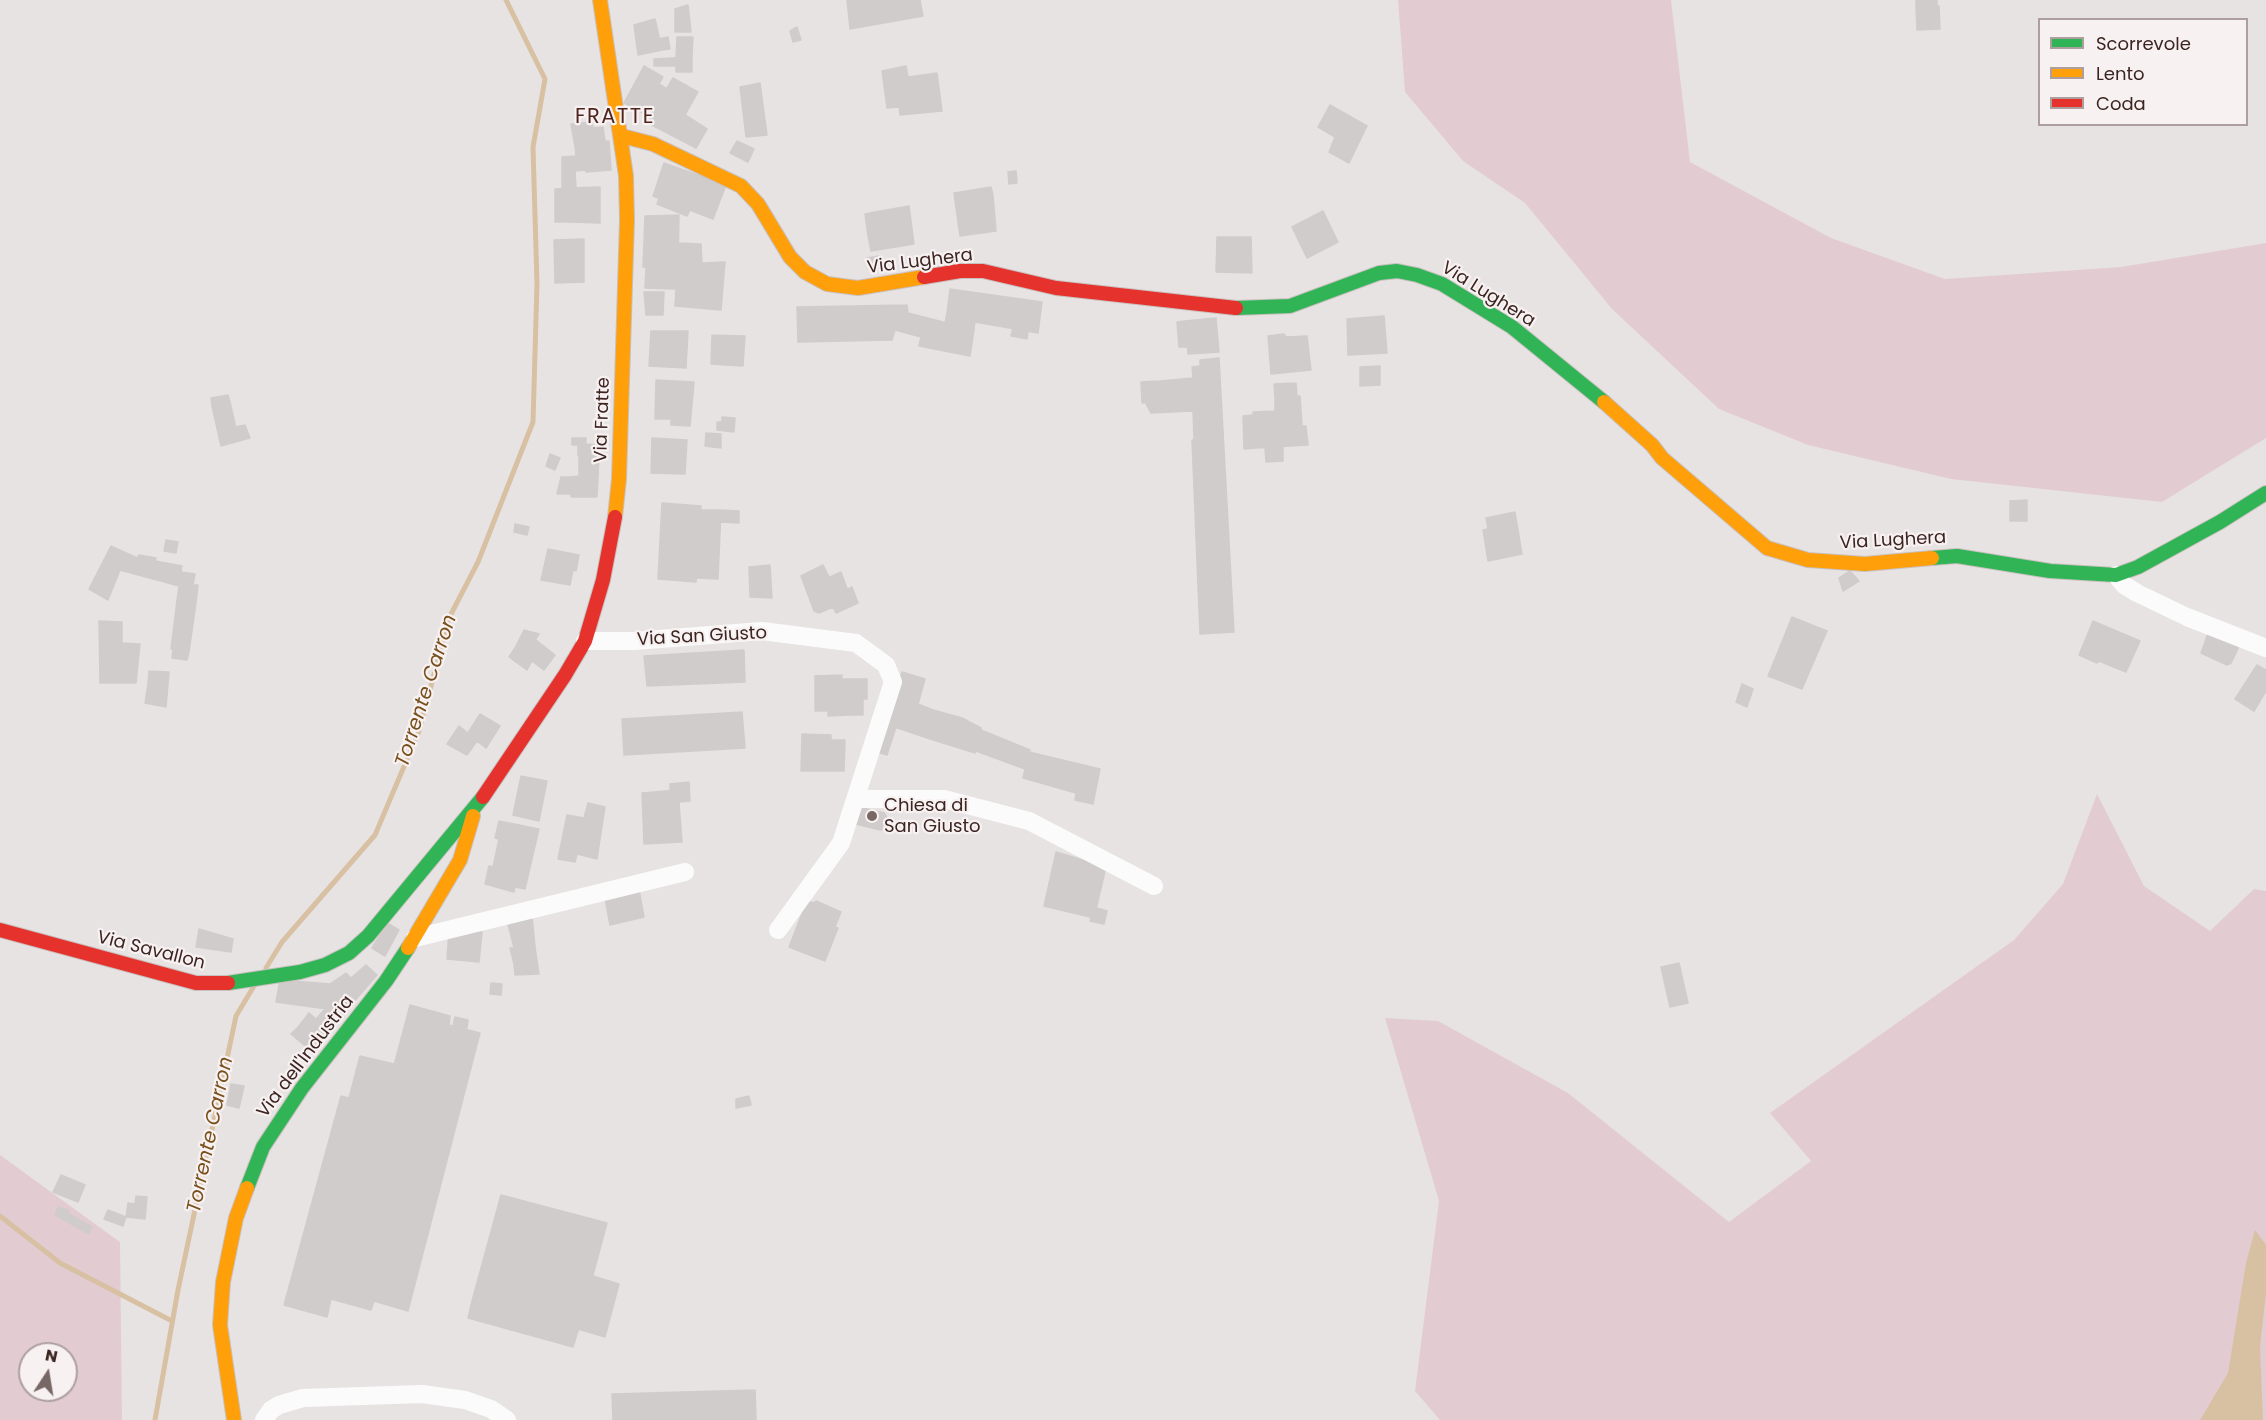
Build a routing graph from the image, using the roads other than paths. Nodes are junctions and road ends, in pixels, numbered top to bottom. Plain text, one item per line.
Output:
1 (600, 0) edge
2 (622, 136) junction
3 (2266, 493) edge
4 (2116, 575) junction
5 (585, 641) junction
6 (2266, 648) edge
7 (856, 799) junction
8 (476, 807) junction
9 (685, 872) dead end
10 (1154, 886) dead end
11 (0, 930) edge
12 (778, 930) dead end
13 (416, 938) junction
14 (234, 1420) edge
15 (264, 1420) edge
16 (507, 1420) edge

1 - 2 street, Via Fratte
2 - 4 street, Via Lughera
2 - 5 street, Via Fratte
3 - 4 street, Via Lughera
4 - 6 street
5 - 7 street, Via San Giusto
5 - 8 street, Via Fratte
7 - 10 street
7 - 12 street, Via San Giusto
8 - 11 street, Via Savallon
8 - 13 street, Via dell'Industria
9 - 13 street
13 - 14 street, Via dell'Industria
15 - 16 street

